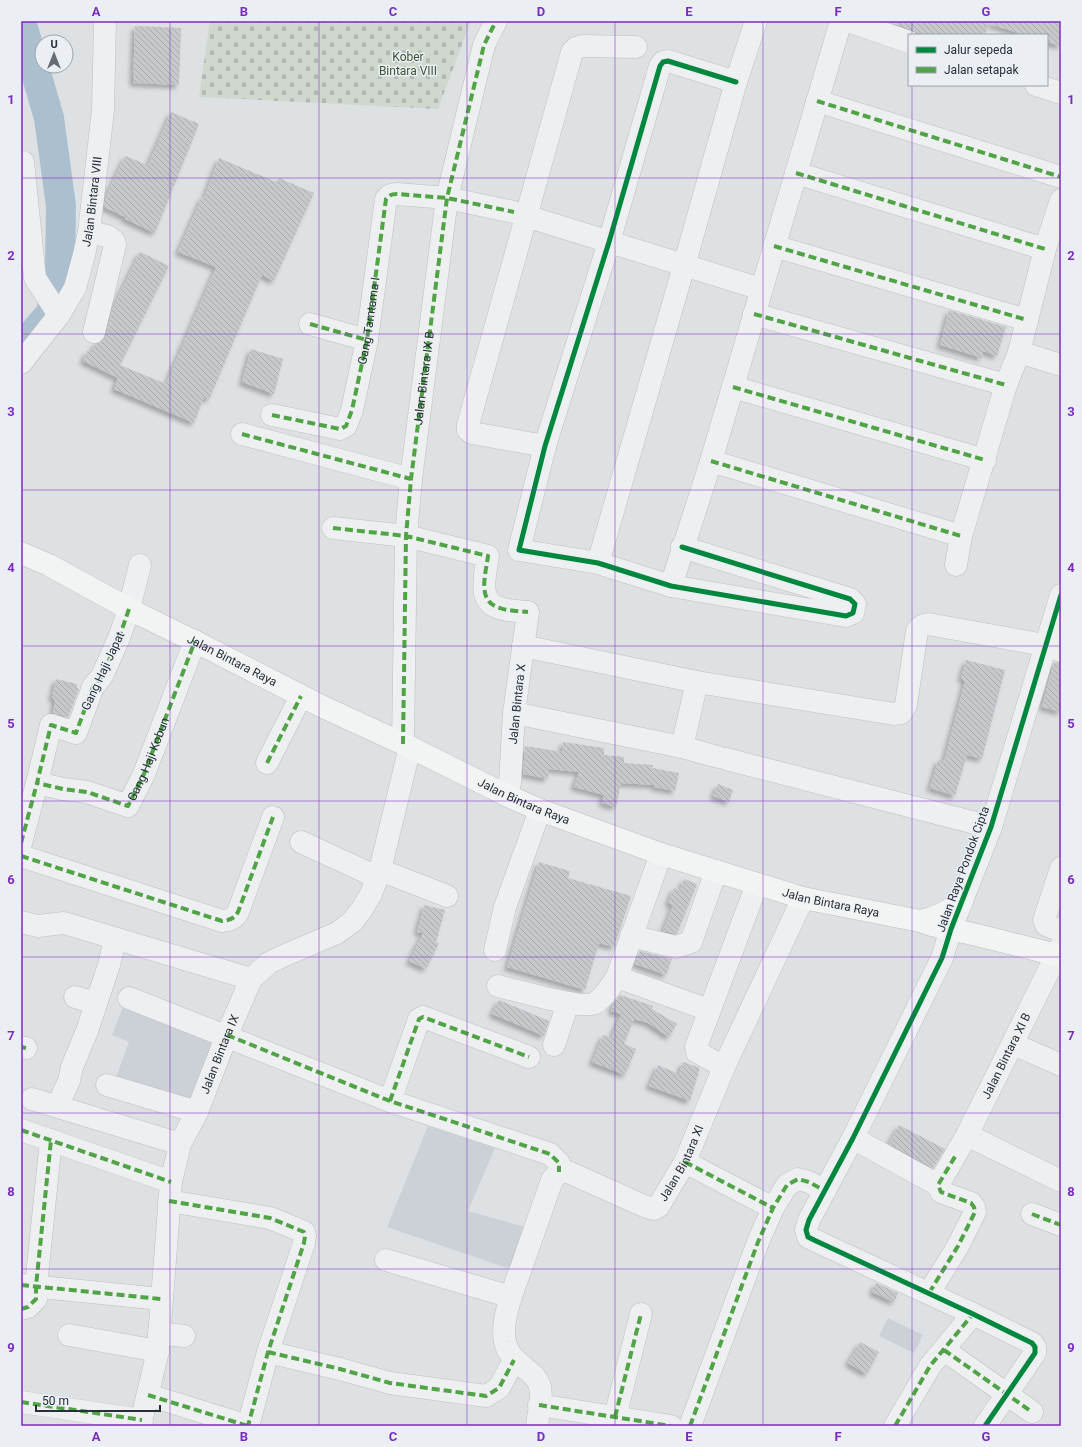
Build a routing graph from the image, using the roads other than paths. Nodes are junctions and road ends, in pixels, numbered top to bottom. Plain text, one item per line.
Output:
1 (105, 21) edge
2 (496, 21) edge
3 (756, 21) edge
4 (841, 21) edge
5 (848, 21) edge
6 (908, 42) edge
7 (636, 47) dead end
8 (736, 82) junction
9 (1039, 86) edge
10 (1061, 94) edge
11 (817, 101) junction
12 (23, 162) dead end
13 (796, 173) junction
14 (1061, 178) edge
15 (446, 198) junction
16 (1061, 200) edge
17 (520, 214) junction
18 (89, 232) junction
19 (609, 242) junction
20 (774, 246) junction
21 (1045, 249) junction
22 (684, 266) junction
23 (761, 290) junction
24 (52, 306) junction
25 (754, 314) junction
26 (1028, 320) junction
27 (310, 324) dead end
28 (94, 332) dead end
29 (367, 340) junction
30 (1019, 352) junction
31 (21, 363) edge
32 (1061, 365) edge
33 (1006, 386) junction
34 (733, 387) junction
35 (272, 415) dead end
36 (242, 434) dead end
37 (545, 446) junction
38 (984, 460) junction
39 (711, 461) junction
40 (411, 479) junction
41 (333, 528) dead end
42 (406, 536) junction
43 (961, 536) junction
44 (682, 547) junction
45 (21, 553) edge
46 (598, 563) junction
47 (956, 564) dead end
48 (140, 565) dead end
49 (671, 586) junction
50 (1061, 595) edge
51 (129, 608) junction
52 (195, 641) junction
53 (523, 646) junction
54 (1053, 649) edge
55 (697, 682) junction
56 (301, 696) junction
57 (514, 713) junction
58 (406, 745) junction
59 (682, 747) junction
60 (267, 762) dead end
61 (38, 780) junction
62 (506, 795) junction
63 (540, 810) junction
64 (273, 817) dead end
65 (991, 827) junction
66 (302, 842) dead end
67 (21, 843) edge
68 (661, 854) junction
69 (21, 856) edge
70 (1061, 868) edge
71 (716, 871) junction
72 (378, 875) junction
73 (757, 884) junction
74 (447, 896) dead end
75 (803, 898) junction
76 (962, 901) junction
77 (920, 921) junction
78 (21, 922) edge
79 (951, 929) junction
80 (1061, 931) edge
81 (632, 936) junction
82 (115, 938) junction
83 (495, 950) dead end
84 (1059, 953) edge
85 (617, 977) junction
86 (251, 979) junction
87 (498, 986) dead end
88 (75, 997) dead end
89 (130, 998) dead end
90 (96, 1003) junction
91 (568, 1003) junction
92 (709, 1010) junction
93 (227, 1035) junction
94 (1013, 1044) junction
95 (554, 1046) dead end
96 (529, 1057) dead end
97 (1061, 1065) edge
98 (724, 1067) junction
99 (107, 1085) dead end
100 (32, 1099) dead end
101 (390, 1101) junction
102 (57, 1106) junction
103 (198, 1112) junction
104 (21, 1130) edge
105 (968, 1135) junction
106 (853, 1138) junction
107 (51, 1140) junction
108 (180, 1144) junction
109 (685, 1162) junction
110 (559, 1172) junction
111 (1061, 1181) edge
112 (938, 1185) junction
113 (170, 1191) junction
114 (825, 1191) junction
115 (774, 1208) junction
116 (1032, 1214) dead end
117 (1061, 1225) edge
118 (386, 1260) dead end
119 (29, 1286) edge
120 (929, 1293) junction
121 (511, 1297) junction
122 (161, 1299) junction
123 (21, 1309) edge
124 (641, 1314) dead end
125 (973, 1314) junction
126 (69, 1335) dead end
127 (184, 1336) dead end
128 (158, 1342) junction
129 (944, 1350) junction
130 (268, 1352) junction
131 (514, 1360) junction
132 (1006, 1394) junction
133 (148, 1395) junction
134 (21, 1403) edge
135 (1032, 1412) dead end
136 (538, 1415) edge
137 (615, 1417) junction
138 (141, 1423) edge
139 (248, 1426) edge
140 (671, 1426) edge
141 (690, 1426) edge
142 (895, 1426) edge
143 (985, 1426) edge

1 - 18 street, Jalan Bintara VIII
2 - 15 street, Jalan Bintara IX B
3 - 8 street
4 - 11 street
5 - 6 street
7 - 17 street
8 - 19 street
8 - 22 street
9 - 10 street
11 - 13 street
11 - 14 street
12 - 24 street
13 - 20 street
13 - 21 street
15 - 17 street, Gang Tamtama I
15 - 29 street, Gang Tamtama I
15 - 40 street, Jalan Bintara IX B
16 - 21 street
17 - 19 street, Gang Tamtama I
17 - 37 street
18 - 24 street, Jalan Bintara VIII
18 - 28 street
19 - 22 street, Gang Tamtama I
19 - 37 street
20 - 23 street
20 - 26 street
21 - 26 street
22 - 23 street, Gang Tamtama I
22 - 46 street
23 - 25 street
24 - 31 street, Jalan Bintara VIII
25 - 33 street
25 - 34 street
26 - 30 street
27 - 29 street
29 - 35 street, Gang Tamtama I
30 - 32 street
30 - 33 street
33 - 38 street
34 - 38 street
34 - 39 street
36 - 40 street
37 - 46 street
38 - 43 street
39 - 43 street
39 - 44 street
40 - 42 street, Jalan Bintara IX B
41 - 42 street
42 - 53 street, Jalan Bintara X
42 - 58 street, Jalan Bintara IX B
43 - 47 street
44 - 49 street
44 - 49 street
45 - 51 main road, Jalan Bintara Raya
46 - 49 street
48 - 51 street, Gang Haji Japat
50 - 54 street, Jalan Raya Pondok Cipta
51 - 52 main road, Jalan Bintara Raya
51 - 61 street, Gang Haji Japat
52 - 56 main road, Jalan Bintara Raya
52 - 61 street, Gang Haji Kobun
53 - 55 street
53 - 57 street, Jalan Bintara X
54 - 55 street
54 - 65 street, Jalan Raya Pondok Cipta
55 - 59 street
56 - 58 main road, Jalan Bintara Raya
56 - 60 street
57 - 59 street
57 - 62 street, Jalan Bintara X
58 - 62 main road, Jalan Bintara Raya
58 - 72 street, Jalan Bintara IX
59 - 65 street
61 - 67 street
62 - 63 main road, Jalan Bintara Raya
63 - 68 main road, Jalan Bintara Raya
63 - 83 street
64 - 69 street
65 - 76 street, Jalan Raya Pondok Cipta
66 - 72 street
68 - 71 main road, Jalan Bintara Raya
68 - 81 street
70 - 80 street
71 - 73 main road, Jalan Bintara Raya
71 - 81 street
72 - 74 street
72 - 86 street, Jalan Bintara IX
73 - 75 main road, Jalan Bintara Raya
73 - 92 street
75 - 77 main road, Jalan Bintara Raya
75 - 98 street, Jalan Bintara XI
76 - 77 main road
76 - 79 street, Jalan Raya Pondok Cipta
77 - 79 main road, Jalan Bintara Raya
78 - 82 street
79 - 84 main road, Jalan Bintara Raya
79 - 106 street, Jalan Raya Pondok Cipta
81 - 85 street
82 - 86 street
82 - 90 street
84 - 94 street, Jalan Bintara XI B
85 - 91 street
85 - 92 street
86 - 93 street, Jalan Bintara IX
87 - 91 street
88 - 90 street
89 - 93 street
90 - 102 street
91 - 95 street
92 - 98 street
93 - 101 street
93 - 103 street, Jalan Bintara IX
94 - 97 street
94 - 105 street, Jalan Bintara XI B
96 - 101 street
98 - 109 street, Jalan Bintara XI
99 - 103 street
100 - 102 street
101 - 110 street
102 - 108 street
103 - 108 street, Jalan Bintara IX
104 - 107 street
105 - 111 street
105 - 112 street, Jalan Bintara XI B
106 - 112 street
106 - 114 street, Jalan Raya Pondok Cipta
107 - 113 street
107 - 119 street
108 - 113 street, Jalan Bintara IX
109 - 110 street, Jalan Bintara XI
109 - 115 street
110 - 121 street
112 - 120 street
113 - 122 street, Jalan Bintara IX
113 - 130 street
114 - 115 street
114 - 120 street, Jalan Raya Pondok Cipta
115 - 141 street
116 - 117 street
118 - 121 street
119 - 122 street
119 - 123 street
120 - 125 street
121 - 131 street
122 - 128 street, Jalan Bintara IX
124 - 137 street
125 - 129 street
125 - 132 street
126 - 128 street
127 - 128 street
128 - 133 street, Jalan Bintara IX
129 - 132 street
129 - 142 street
130 - 131 street
130 - 139 street
131 - 136 street
132 - 135 street
132 - 143 street
133 - 138 street, Jalan Bintara IX
133 - 139 street
134 - 138 street
136 - 137 street
137 - 140 street

